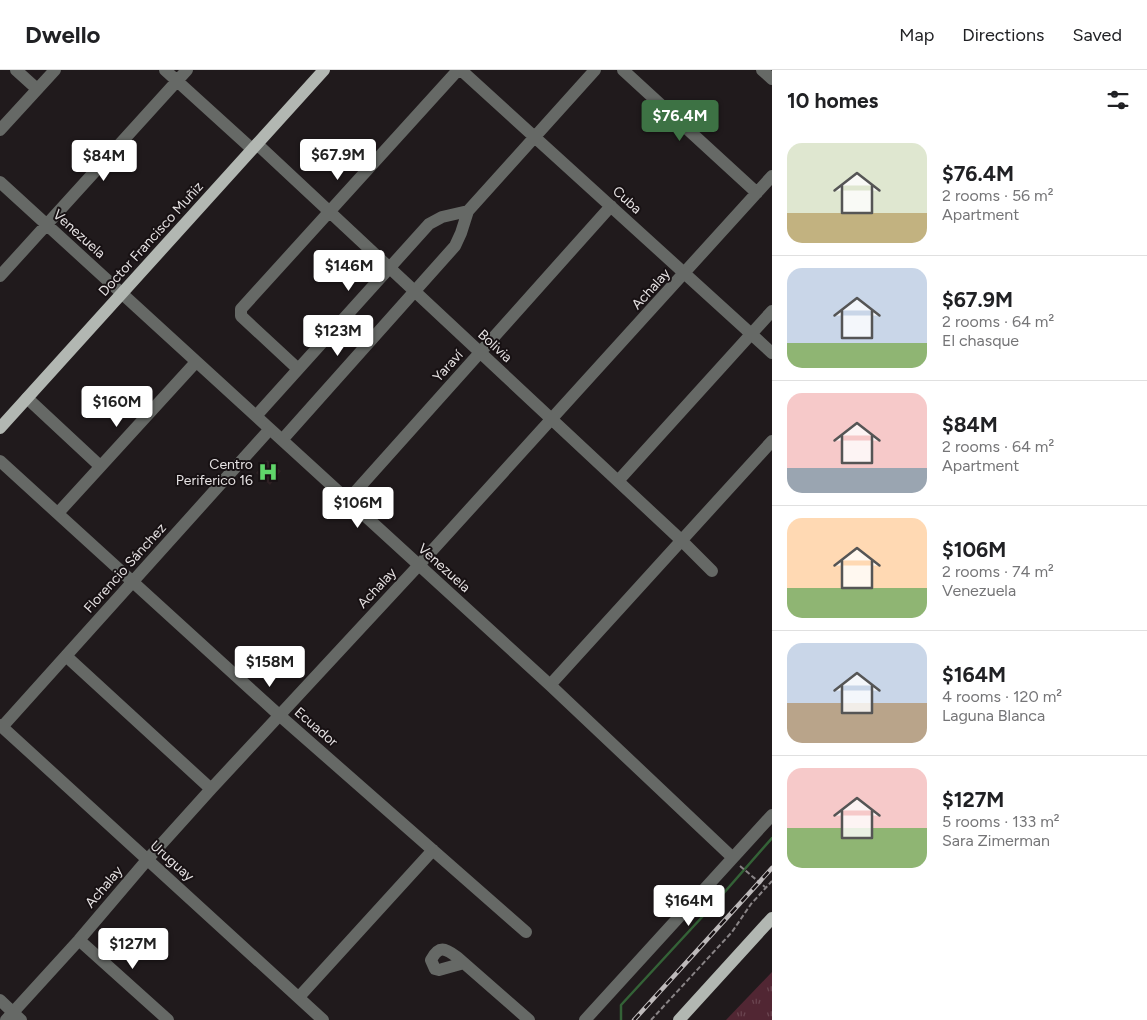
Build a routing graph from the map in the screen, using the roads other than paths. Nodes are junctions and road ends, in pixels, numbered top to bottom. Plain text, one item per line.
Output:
1 (16, 70) edge
2 (55, 70) edge
3 (165, 70) edge
4 (187, 70) edge
5 (324, 70) edge
6 (459, 70) edge
7 (595, 70) edge
8 (623, 70) edge
9 (762, 70) edge
10 (772, 79) edge
11 (177, 81) junction
12 (37, 90) junction
13 (0, 130) edge
14 (535, 137) junction
15 (255, 146) junction
16 (772, 176) edge
17 (0, 182) edge
18 (757, 194) junction
19 (610, 206) junction
20 (329, 211) junction
21 (468, 211) junction
22 (47, 225) junction
23 (389, 267) junction
24 (685, 274) junction
25 (0, 276) edge
26 (415, 292) junction
27 (122, 293) junction
28 (772, 311) edge
29 (751, 334) junction
30 (480, 352) junction
31 (772, 353) edge
32 (196, 362) junction
33 (298, 369) junction
34 (27, 398) junction
35 (256, 416) junction
36 (552, 419) junction
37 (0, 428) edge
38 (270, 429) junction
39 (282, 440) junction
40 (772, 441) edge
41 (0, 461) edge
42 (100, 466) junction
43 (618, 481) junction
44 (348, 500) junction
45 (58, 513) junction
46 (681, 540) junction
47 (419, 565) junction
48 (712, 571) dead end
49 (133, 582) junction
50 (66, 656) junction
51 (550, 685) junction
52 (280, 716) junction
53 (1, 726) edge
54 (211, 789) junction
55 (772, 816) edge
56 (433, 850) junction
57 (147, 860) junction
58 (737, 862) junction
59 (772, 918) edge
60 (526, 932) dead end
61 (79, 940) junction
62 (464, 963) dead end
63 (298, 997) junction
64 (0, 1000) edge
65 (13, 1017) edge
66 (684, 1017) edge
67 (168, 1020) edge
68 (323, 1020) edge
69 (530, 1020) edge
70 (585, 1020) edge

1 - 12 street
2 - 12 street
3 - 11 street, Bolivia
4 - 11 street
5 - 15 main road, Doctor Francisco Muñiz
6 - 14 street, Cuba
6 - 20 street
7 - 14 street
8 - 18 street
9 - 10 street
11 - 15 street, Bolivia
11 - 22 street
12 - 13 street
14 - 19 street, Cuba
14 - 21 street
15 - 20 street, Bolivia
15 - 27 main road, Doctor Francisco Muñiz
16 - 18 street, Achalay
17 - 22 street, Venezuela
18 - 24 street, Achalay
19 - 24 street, Cuba
19 - 30 street, Yaraví
20 - 23 street, Bolivia
20 - 33 street
21 - 23 street
21 - 26 street
22 - 25 street
22 - 27 street, Venezuela
23 - 26 street, Bolivia
23 - 33 street
24 - 29 street, Cuba
24 - 36 street, Achalay
26 - 30 street, Bolivia
26 - 39 street
27 - 32 street, Venezuela
27 - 34 main road, Doctor Francisco Muñiz
28 - 29 street
29 - 31 street, Cuba
29 - 43 street
30 - 36 street, Bolivia
30 - 44 street, Yaraví
32 - 35 street, Venezuela
32 - 42 street
33 - 35 street
34 - 37 main road, Doctor Francisco Muñiz
34 - 42 street
35 - 38 street, Venezuela
36 - 43 street, Bolivia
36 - 47 street, Achalay
38 - 39 street, Venezuela
38 - 49 street, Florencio Sánchez
39 - 44 street, Venezuela
40 - 46 street
41 - 45 street, Ecuador
42 - 45 street
43 - 46 street, Bolivia
44 - 47 street, Venezuela
45 - 49 street, Ecuador
46 - 48 street, Bolivia
46 - 51 street
47 - 51 street, Venezuela
47 - 52 street, Achalay
49 - 50 street, Florencio Sánchez
49 - 52 street, Ecuador
50 - 53 street, Florencio Sánchez
50 - 54 street
51 - 58 street, Venezuela
52 - 54 street, Achalay
52 - 56 street, Ecuador
53 - 57 street, Uruguay
54 - 57 street, Achalay
55 - 58 street
56 - 60 street, Ecuador
56 - 63 street
57 - 61 street, Achalay
57 - 63 street, Uruguay
58 - 70 street
59 - 66 main road
61 - 65 street, Achalay
61 - 67 street
62 - 69 street
63 - 68 street, Uruguay
64 - 65 street

